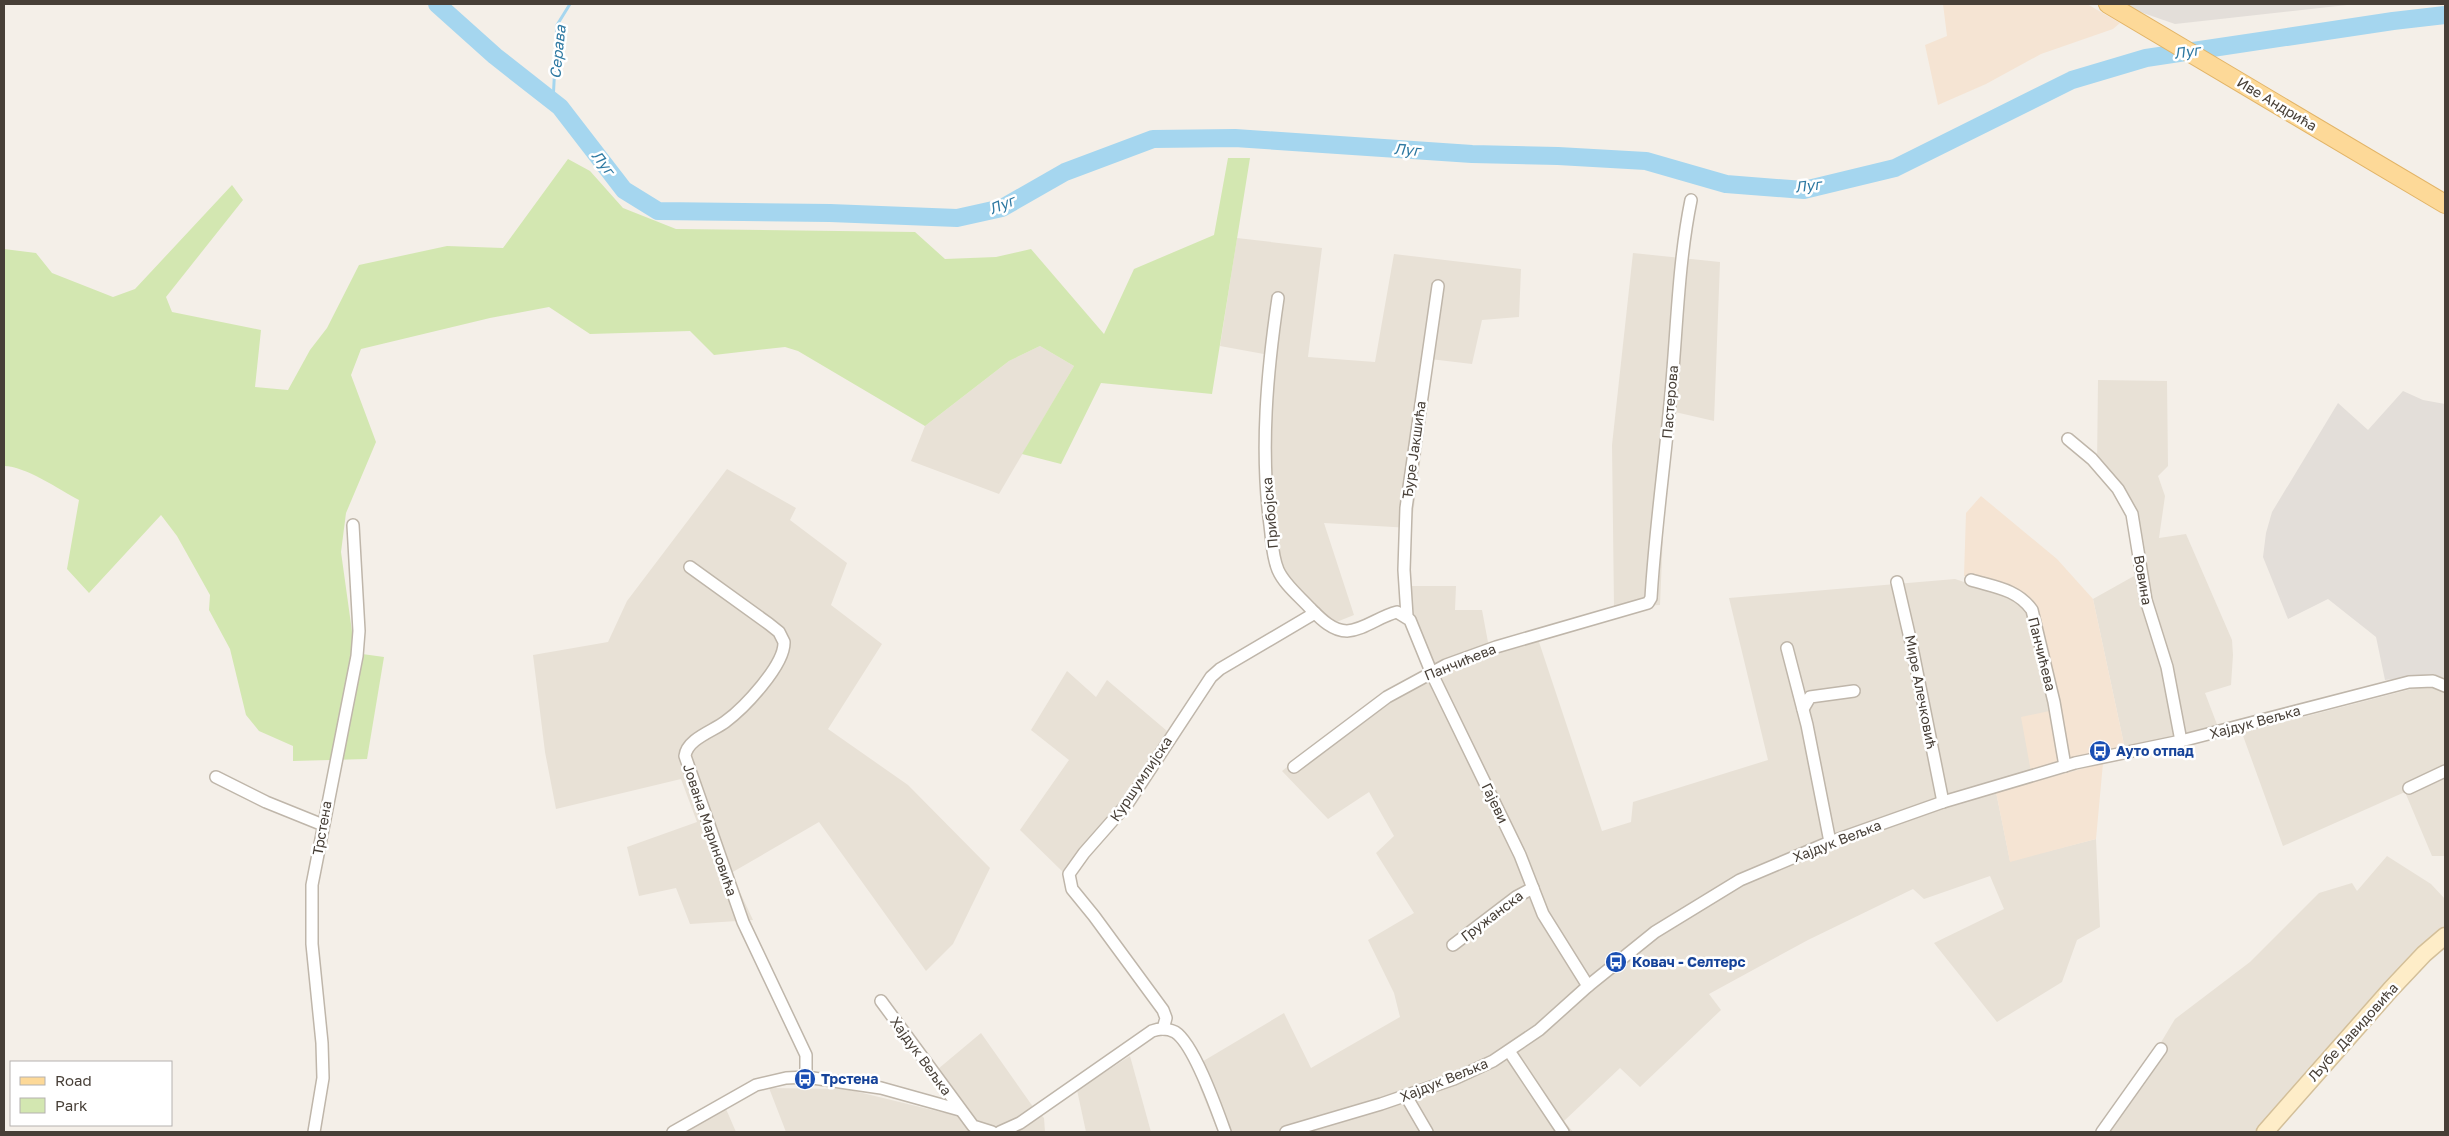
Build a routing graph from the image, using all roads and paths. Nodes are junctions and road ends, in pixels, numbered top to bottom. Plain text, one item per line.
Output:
1 (2108, 4) edge
2 (1691, 200) dead end
3 (2445, 204) edge
4 (1438, 286) dead end
5 (1278, 298) dead end
6 (2068, 439) dead end
7 (353, 525) dead end
8 (690, 567) dead end
9 (1971, 580) dead end
10 (1897, 582) dead end
11 (1648, 604) joint
12 (1315, 613) junction
13 (1407, 616) junction
14 (1787, 648) dead end
15 (1432, 674) junction
16 (2445, 686) edge
17 (1854, 691) dead end
18 (1803, 709) junction
19 (2181, 741) junction
20 (2065, 766) junction
21 (1294, 767) dead end
22 (2445, 771) edge
23 (216, 777) dead end
24 (2409, 788) dead end
25 (1943, 802) junction
26 (323, 825) junction
27 (1830, 842) junction
28 (1533, 888) junction
29 (2445, 936) edge
30 (1452, 946) dead end
31 (1588, 986) junction
32 (881, 1001) dead end
33 (1163, 1029) junction
34 (2161, 1049) dead end
35 (1509, 1050) junction
36 (806, 1077) junction
37 (1406, 1096) junction
38 (960, 1110) junction
39 (314, 1132) edge
40 (673, 1132) edge
41 (992, 1132) edge
42 (1000, 1132) edge
43 (1225, 1132) edge
44 (1286, 1132) edge
45 (1427, 1132) edge
46 (1563, 1132) edge
47 (2102, 1132) edge
48 (2265, 1132) edge

1 - 3 main road, Иве Андрића
2 - 11 street, Пастерова
4 - 13 street, Ђуре Јакшића
5 - 12 street, Прибојска
6 - 19 street, Вовина
7 - 26 street, Трстена
8 - 36 street, Јована Мариновића
9 - 20 street, Панчићева
10 - 25 street, Мире Алечковић
11 - 15 street, Панчићева
12 - 13 street, Прибојска
12 - 33 street, Куршумлијска
13 - 15 street, Гајеви
14 - 18 street
15 - 21 street, Панчићева
15 - 28 street, Гајеви
16 - 19 street, Хајдук Вељка
17 - 18 street
18 - 27 street
19 - 20 street, Хајдук Вељка
20 - 25 street, Хајдук Вељка
22 - 24 street
23 - 26 street
25 - 27 street, Хајдук Вељка
26 - 39 street, Трстена
27 - 31 street, Хајдук Вељка
28 - 30 street, Гружанска
28 - 31 street, Гајеви
29 - 48 main road, Љубе Давидовића
31 - 35 street, Хајдук Вељка
32 - 38 street, Хајдук Вељка
33 - 42 street
33 - 43 street
34 - 47 street
35 - 37 street, Хајдук Вељка
35 - 46 street
36 - 38 street, Хајдук Вељка
36 - 40 street, Хајдук Вељка
37 - 44 street, Хајдук Вељка
37 - 45 street
38 - 41 street, Хајдук Вељка

